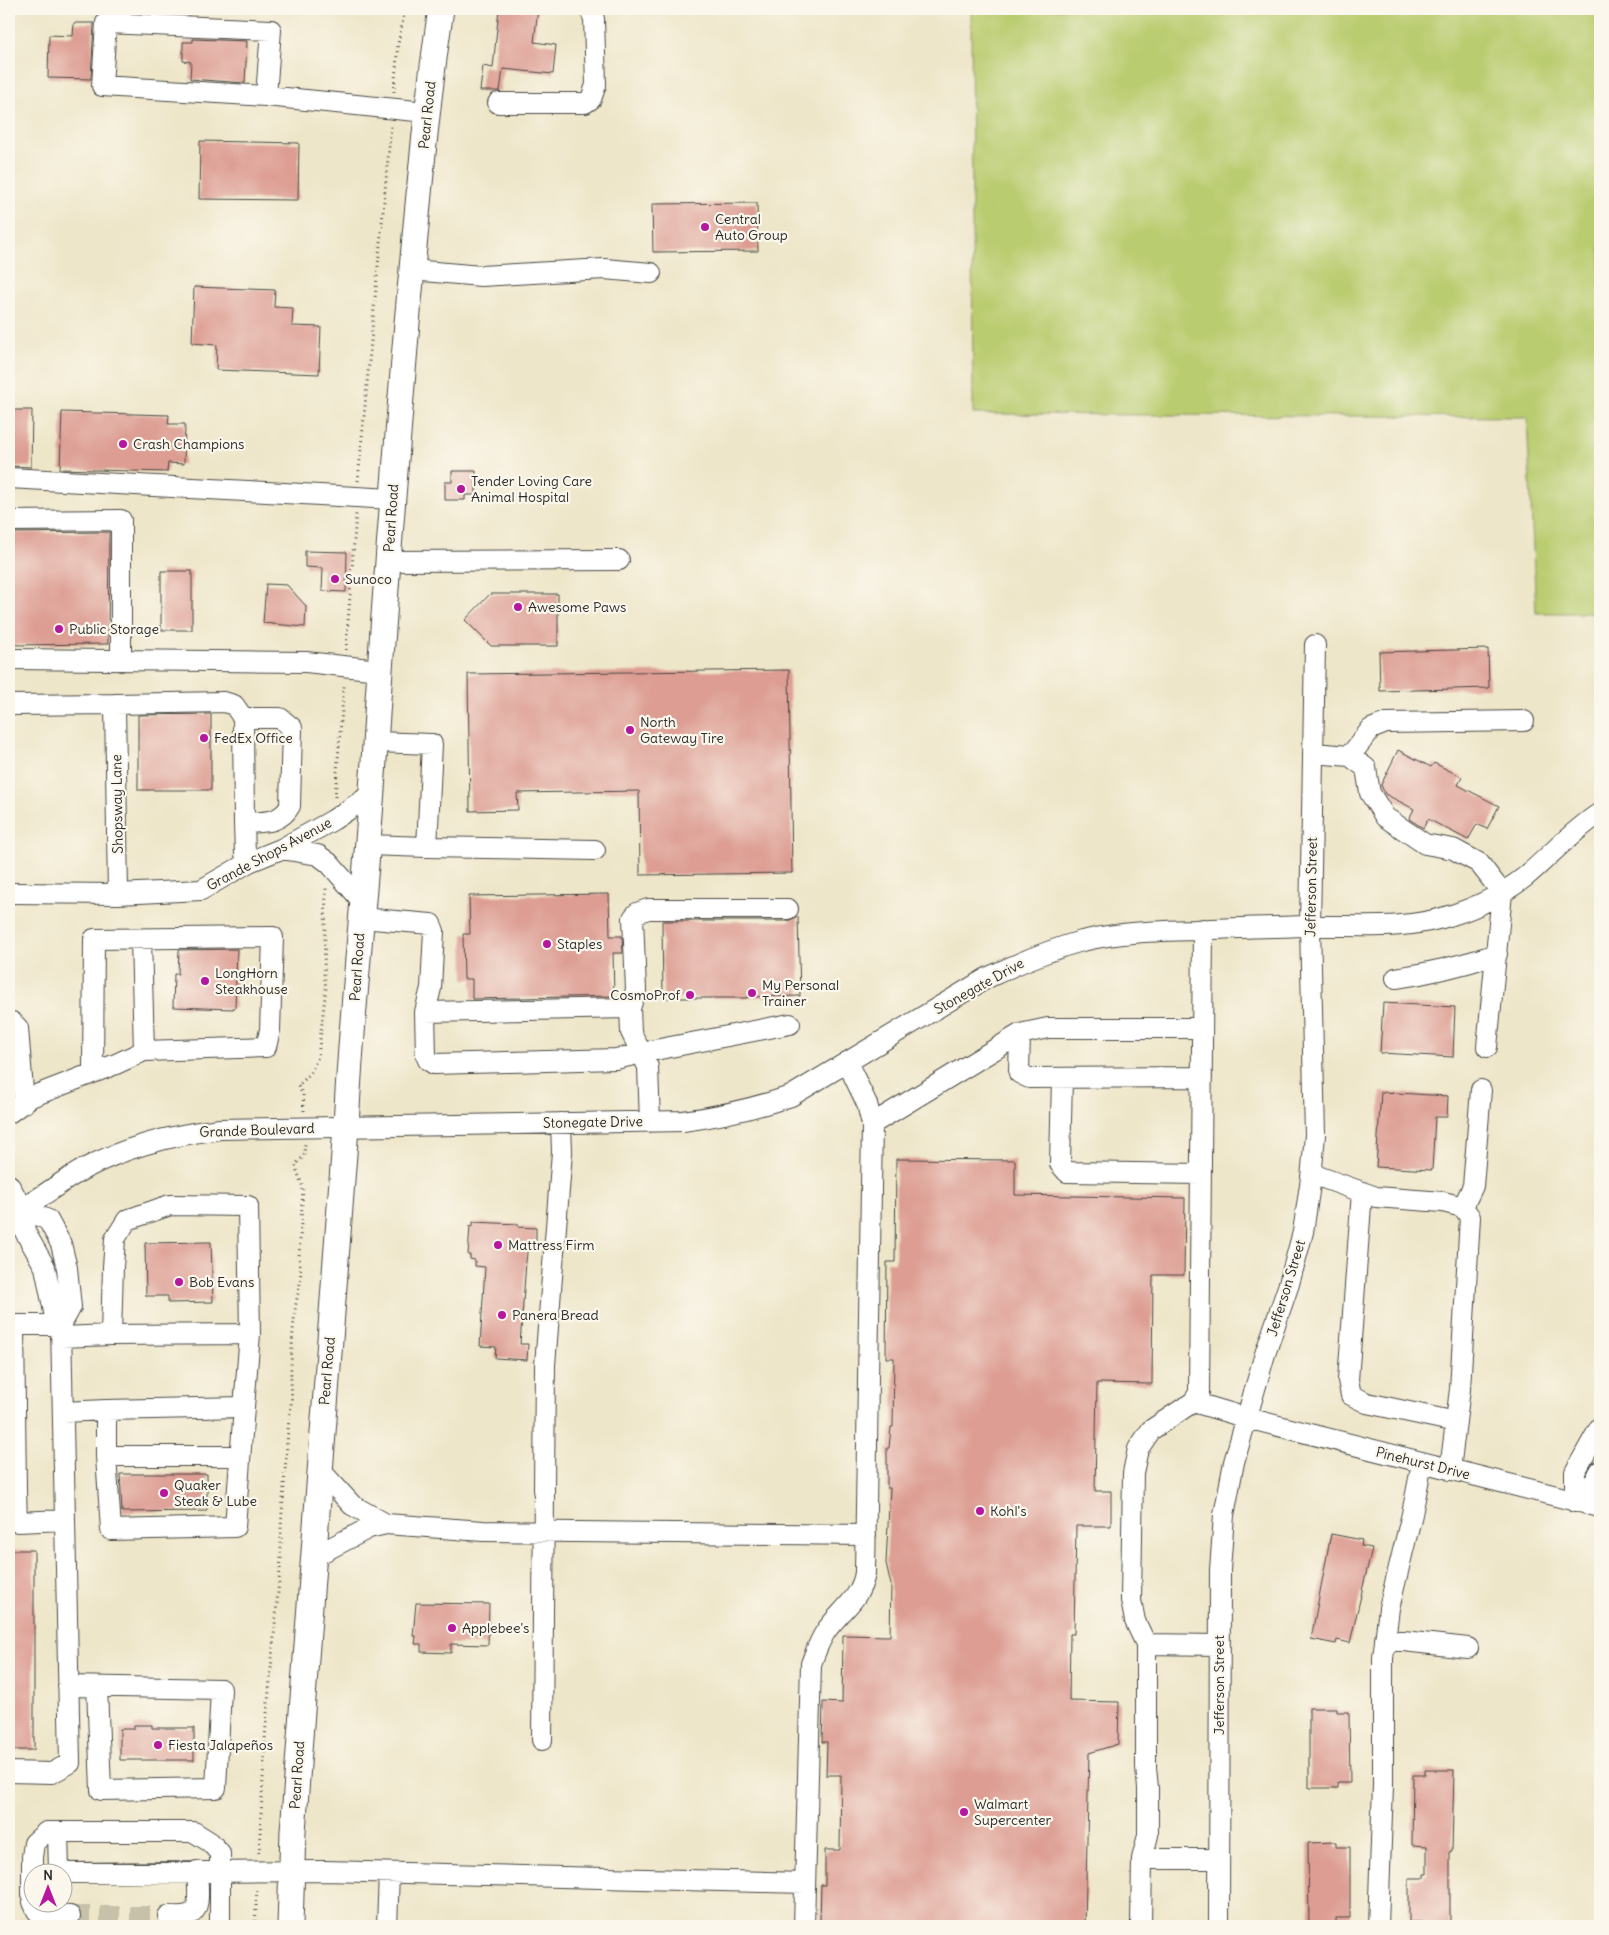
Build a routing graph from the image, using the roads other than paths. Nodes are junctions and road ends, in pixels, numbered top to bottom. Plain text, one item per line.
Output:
1 (441, 9) edge
2 (590, 9) edge
3 (266, 96) junction
4 (498, 103) dead end
5 (426, 112) junction
6 (412, 270) junction
7 (651, 273) dead end
8 (9, 478) edge
9 (392, 499) junction
10 (9, 521) edge
11 (619, 560) dead end
12 (388, 561) junction
13 (1315, 645) dead end
14 (9, 659) edge
15 (121, 661) junction
16 (379, 670) junction
17 (9, 705) edge
18 (115, 709) junction
19 (243, 718) junction
20 (1524, 721) dead end
21 (375, 742) junction
22 (1313, 753) junction
23 (1350, 756) junction
24 (372, 794) junction
25 (244, 822) junction
26 (1597, 822) edge
27 (367, 845) junction
28 (427, 847) junction
29 (281, 849) junction
30 (595, 850) dead end
31 (249, 862) junction
32 (9, 893) edge
33 (1502, 893) junction
34 (118, 894) junction
35 (788, 909) dead end
36 (362, 910) junction
37 (1310, 926) junction
38 (1203, 930) junction
39 (141, 939) junction
40 (1497, 954) junction
41 (1396, 978) dead end
42 (630, 1008) junction
43 (425, 1012) junction
44 (9, 1023) edge
45 (790, 1024) dead end
46 (1202, 1028) junction
47 (1020, 1034) junction
48 (1488, 1047) dead end
49 (144, 1051) junction
50 (641, 1054) junction
51 (847, 1062) junction
52 (93, 1073) junction
53 (1062, 1078) junction
54 (1202, 1078) junction
55 (1481, 1090) dead end
56 (16, 1108) edge
57 (561, 1122) junction
58 (650, 1122) junction
59 (872, 1124) junction
60 (346, 1126) junction
61 (1201, 1174) junction
62 (1312, 1174) junction
63 (9, 1185) edge
64 (1362, 1192) junction
65 (1463, 1207) junction
66 (16, 1213) edge
67 (12, 1325) edge
68 (61, 1331) junction
69 (250, 1334) junction
70 (111, 1335) junction
71 (1193, 1402) junction
72 (244, 1407) junction
73 (106, 1410) junction
74 (63, 1412) junction
75 (1247, 1418) junction
76 (1456, 1422) junction
77 (1600, 1427) edge
78 (106, 1456) junction
79 (240, 1456) junction
80 (1422, 1463) junction
81 (320, 1470) junction
82 (1450, 1470) junction
83 (1600, 1471) edge
84 (12, 1489) edge
85 (1575, 1502) junction
86 (1600, 1507) edge
87 (65, 1520) junction
88 (386, 1524) junction
89 (544, 1531) junction
90 (866, 1535) junction
91 (313, 1557) junction
92 (1385, 1639) junction
93 (1146, 1644) junction
94 (1219, 1645) junction
95 (1468, 1648) dead end
96 (68, 1686) junction
97 (97, 1687) junction
98 (542, 1740) dead end
99 (9, 1772) edge
100 (58, 1832) junction
101 (1142, 1860) junction
102 (1218, 1860) junction
103 (32, 1862) edge
104 (60, 1862) edge
105 (197, 1871) junction
106 (220, 1871) junction
107 (292, 1871) junction
108 (72, 1872) edge
109 (389, 1873) junction
110 (805, 1882) junction
111 (39, 1912) edge
112 (58, 1912) tunnel mouth
113 (168, 1916) tunnel mouth
114 (220, 1926) edge
115 (290, 1926) edge
116 (388, 1926) edge
117 (804, 1926) edge
118 (1141, 1926) edge
119 (1219, 1926) edge
120 (1378, 1926) edge

1 - 5 main road, Pearl Road
2 - 4 street
3 - 3 street
3 - 5 street
5 - 6 main road, Pearl Road
6 - 7 street
6 - 9 main road, Pearl Road
8 - 9 street
9 - 12 main road, Pearl Road
10 - 15 street
11 - 12 street
12 - 16 main road, Pearl Road
13 - 22 street, Jefferson Street
14 - 15 street
15 - 16 street
16 - 21 main road, Pearl Road
17 - 18 street
18 - 19 street
18 - 34 street, Shopsway Lane
19 - 25 street
19 - 25 street
20 - 23 street
21 - 24 main road, Pearl Road
21 - 28 street
22 - 23 street
22 - 37 street, Jefferson Street
23 - 33 street
24 - 27 main road, Pearl Road
24 - 29 street, Grande Shops Avenue
25 - 31 street
26 - 33 street, Stonegate Drive
27 - 28 street
27 - 36 main road, Pearl Road
28 - 30 street
29 - 31 street, Grande Shops Avenue
29 - 36 street
31 - 34 street, Grande Shops Avenue
32 - 34 street, Grande Shops Avenue
33 - 37 street, Stonegate Drive
33 - 40 street
35 - 42 street
36 - 43 street
36 - 60 main road, Pearl Road
37 - 38 street, Stonegate Drive
37 - 62 street, Jefferson Street
38 - 46 street
38 - 51 street, Stonegate Drive
39 - 49 street
39 - 49 street
39 - 52 street
40 - 41 street
40 - 48 street
42 - 43 street
42 - 50 street
43 - 50 street
44 - 56 street
45 - 50 street
46 - 47 street
46 - 54 street
47 - 53 street
47 - 59 street
49 - 52 street
50 - 58 street
51 - 58 street, Stonegate Drive
51 - 59 street
52 - 56 street
53 - 54 street
53 - 61 street
54 - 61 street
55 - 65 street
57 - 58 street, Stonegate Drive
57 - 60 street, Stonegate Drive
57 - 89 street
59 - 90 street
60 - 66 street, Grande Boulevard
60 - 81 main road, Pearl Road
61 - 71 street
62 - 64 street
62 - 75 street, Jefferson Street
63 - 66 street
64 - 65 street
64 - 76 street
65 - 76 street
66 - 68 street
67 - 68 street
67 - 84 street
68 - 70 street
68 - 74 street
69 - 70 street
69 - 70 street
69 - 72 street
71 - 75 street, Pinehurst Drive
71 - 93 street
72 - 73 street
72 - 79 street
73 - 74 street
73 - 78 street
74 - 87 street
75 - 80 street, Pinehurst Drive
75 - 94 street, Jefferson Street
76 - 82 street
77 - 85 street
78 - 79 street
78 - 79 street
80 - 82 street, Pinehurst Drive
80 - 92 street
81 - 88 street
81 - 91 main road, Pearl Road
82 - 85 street, Pinehurst Drive
83 - 85 street
84 - 87 street
85 - 86 street, Pinehurst Drive
87 - 96 street
88 - 89 street
88 - 91 street
89 - 90 street
89 - 98 street
90 - 110 street
91 - 107 main road, Pearl Road
92 - 95 street
92 - 120 street
93 - 94 street
93 - 101 street
94 - 102 street, Jefferson Street
96 - 97 street
96 - 99 street
97 - 97 street
100 - 103 street
100 - 104 street
100 - 106 street
101 - 102 street
101 - 118 street
102 - 119 street, Jefferson Street
105 - 106 street
105 - 108 street
105 - 113 street
106 - 107 street
106 - 114 street
107 - 109 street
107 - 115 main road, Pearl Road
109 - 110 street
109 - 116 street
110 - 117 street
111 - 112 street

